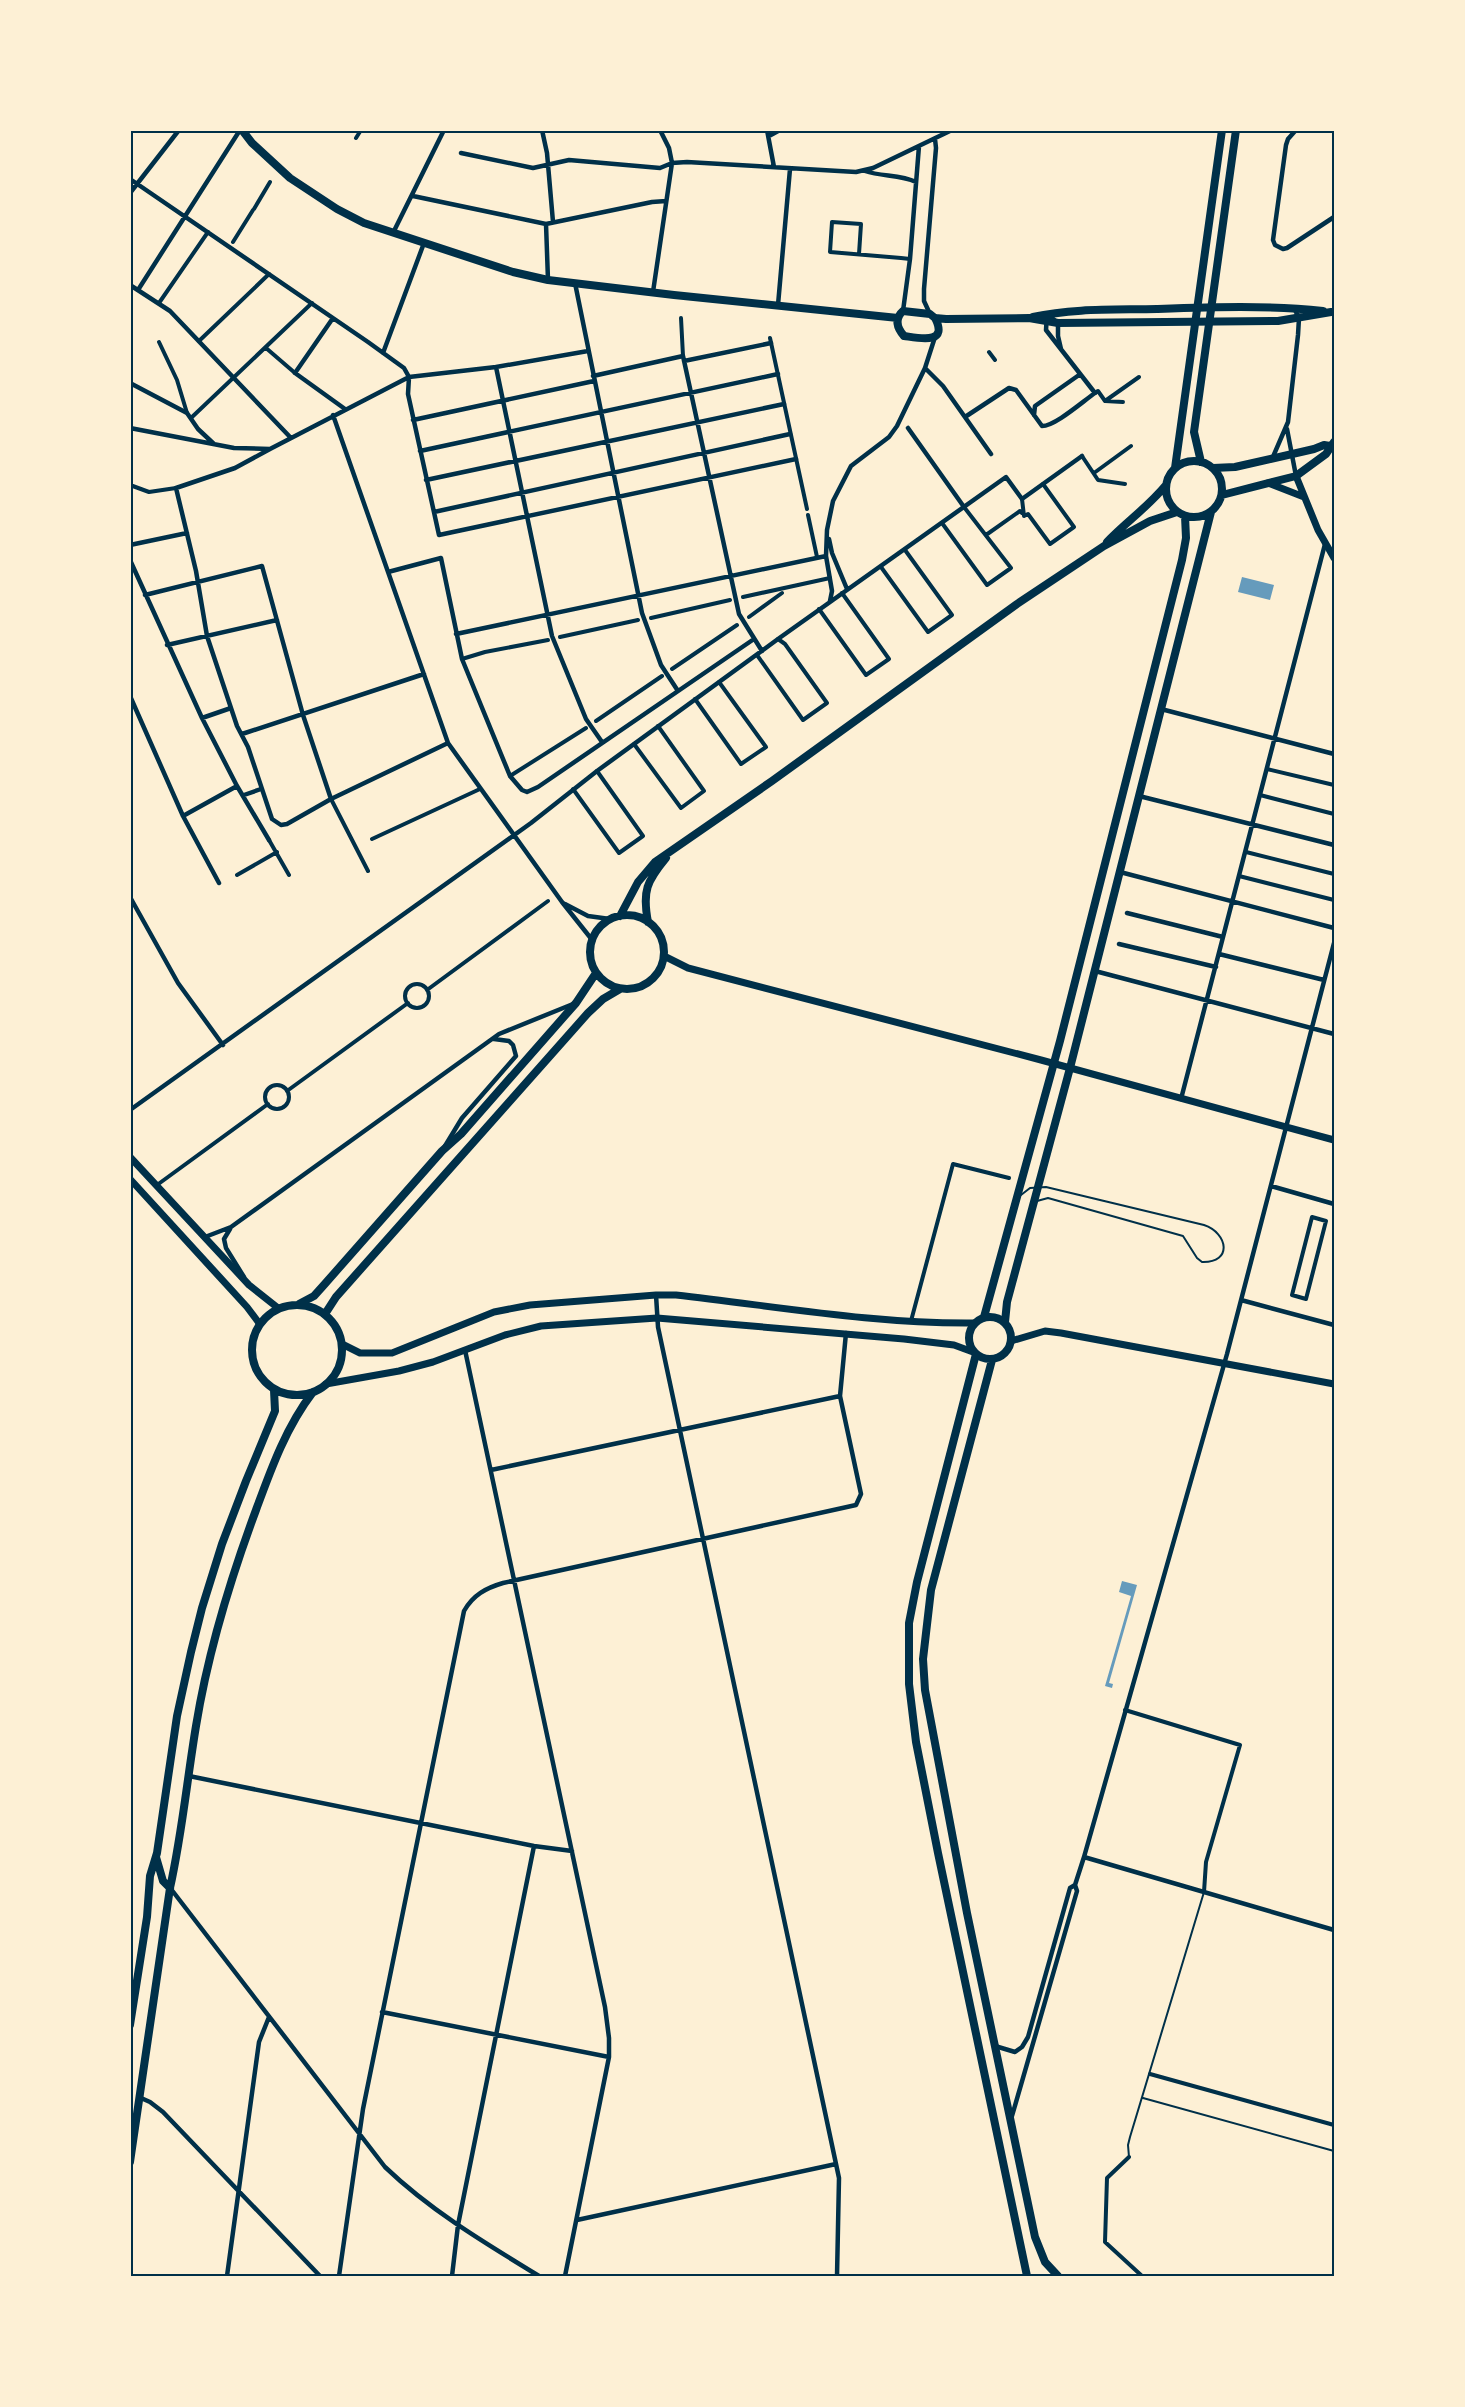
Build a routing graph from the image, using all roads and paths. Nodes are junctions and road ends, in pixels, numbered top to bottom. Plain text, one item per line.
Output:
1 (241, 130) edge
2 (361, 130) edge
3 (436, 130) edge
4 (660, 130) edge
5 (780, 130) edge
6 (952, 130) edge
7 (1222, 130) edge
8 (1236, 130) edge
9 (179, 131) edge
10 (544, 131) edge
11 (1295, 131) edge
12 (443, 132) edge
13 (768, 133) edge
14 (356, 138) dead end
15 (935, 139) junction
16 (919, 146) junction
17 (461, 153) dead end
18 (672, 163) junction
19 (548, 166) junction
20 (774, 167) junction
21 (790, 168) junction
22 (865, 171) junction
23 (130, 179) edge
24 (270, 182) dead end
25 (916, 182) junction
26 (138, 183) junction
27 (130, 193) edge
28 (413, 196) junction
29 (666, 201) junction
30 (185, 217) junction
31 (1335, 217) edge
32 (553, 222) junction
33 (546, 224) junction
34 (207, 232) junction
35 (393, 233) junction
36 (233, 242) dead end
37 (424, 243) junction
38 (859, 254) junction
39 (910, 259) junction
40 (269, 274) junction
41 (548, 280) junction
42 (575, 284) junction
43 (130, 285) edge
44 (138, 290) junction
45 (654, 292) junction
46 (159, 303) junction
47 (312, 303) junction
48 (778, 305) junction
49 (1294, 308) junction
50 (1333, 312) edge
51 (901, 314) junction
52 (1046, 317) junction
53 (333, 318) junction
54 (681, 318) dead end
55 (1299, 318) junction
56 (935, 319) junction
57 (1058, 323) junction
58 (930, 338) junction
59 (771, 340) joint
60 (199, 341) junction
61 (159, 342) dead end
62 (266, 348) junction
63 (1061, 349) junction
64 (588, 351) junction
65 (931, 351) junction
66 (989, 352) dead end
67 (383, 353) junction
68 (683, 359) junction
69 (995, 360) dead end
70 (496, 367) junction
71 (925, 368) junction
72 (295, 374) junction
73 (778, 374) junction
74 (1079, 375) junction
75 (409, 377) junction
76 (1139, 377) dead end
77 (234, 379) junction
78 (593, 379) junction
79 (130, 383) edge
80 (691, 392) junction
81 (1095, 393) junction
82 (503, 401) junction
83 (1105, 401) junction
84 (1024, 402) junction
85 (1123, 402) dead end
86 (784, 404) junction
87 (1035, 406) junction
88 (345, 409) junction
89 (601, 412) junction
90 (187, 413) junction
91 (333, 415) junction
92 (1034, 415) junction
93 (965, 417) junction
94 (191, 418) junction
95 (413, 420) junction
96 (698, 422) junction
97 (130, 428) edge
98 (908, 428) dead end
99 (1287, 428) junction
100 (198, 429) junction
101 (509, 431) junction
102 (790, 434) junction
103 (291, 438) junction
104 (188, 439) junction
105 (607, 442) junction
106 (214, 444) junction
107 (1332, 444) edge
108 (1131, 446) dead end
109 (270, 449) junction
110 (420, 451) junction
111 (704, 453) junction
112 (991, 454) dead end
113 (1291, 454) junction
114 (1082, 456) joint
115 (796, 459) junction
116 (1272, 459) junction
117 (516, 462) junction
118 (1201, 462) junction
119 (1175, 468) junction
120 (1213, 468) junction
121 (614, 472) junction
122 (1094, 473) junction
123 (1296, 476) junction
124 (709, 477) junction
125 (426, 480) junction
126 (1268, 483) junction
127 (1043, 484) junction
128 (1125, 484) dead end
129 (130, 485) edge
130 (1166, 485) junction
131 (176, 488) junction
132 (522, 493) junction
133 (1222, 495) junction
134 (618, 496) junction
135 (1305, 497) junction
136 (1022, 499) junction
137 (964, 507) junction
138 (807, 509) dead end
139 (434, 512) junction
140 (1177, 512) junction
141 (1211, 512) junction
142 (808, 515) dead end
143 (527, 516) junction
144 (1024, 516) junction
145 (1185, 516) junction
146 (942, 523) junction
147 (827, 530) junction
148 (187, 533) junction
149 (986, 535) junction
150 (1325, 544) junction
151 (130, 545) edge
152 (1104, 546) junction
153 (905, 550) junction
154 (826, 556) junction
155 (817, 557) junction
156 (1335, 558) edge
157 (130, 560) edge
158 (881, 567) junction
159 (388, 572) junction
160 (730, 576) junction
161 (830, 578) junction
162 (196, 581) junction
163 (844, 591) junction
164 (782, 593) dead end
165 (145, 595) junction
166 (638, 596) junction
167 (743, 597) dead end
168 (730, 600) dead end
169 (830, 601) junction
170 (819, 609) junction
171 (548, 615) junction
172 (749, 617) dead end
173 (651, 618) dead end
174 (277, 620) junction
175 (638, 620) dead end
176 (737, 625) dead end
177 (456, 634) junction
178 (207, 636) junction
179 (560, 637) dead end
180 (754, 639) junction
181 (778, 639) junction
182 (548, 640) dead end
183 (167, 645) junction
184 (762, 651) junction
185 (757, 655) junction
186 (462, 659) junction
187 (672, 669) dead end
188 (423, 674) junction
189 (662, 676) dead end
190 (719, 682) junction
191 (678, 691) junction
192 (130, 696) edge
193 (695, 699) junction
194 (231, 708) junction
195 (1161, 709) junction
196 (303, 715) junction
197 (202, 718) junction
198 (596, 721) dead end
199 (658, 726) junction
200 (586, 728) dead end
201 (242, 734) junction
202 (1274, 738) junction
203 (602, 742) junction
204 (448, 743) junction
205 (634, 743) junction
206 (1335, 754) edge
207 (1267, 769) junction
208 (597, 771) junction
209 (510, 776) junction
210 (1335, 785) edge
211 (237, 786) junction
212 (261, 789) junction
213 (480, 789) junction
214 (573, 789) junction
215 (244, 795) junction
216 (1260, 795) junction
217 (1139, 796) junction
218 (331, 799) junction
219 (1335, 814) edge
220 (183, 816) junction
221 (1252, 825) junction
222 (514, 835) junction
223 (372, 839) dead end
224 (269, 840) joint
225 (1335, 845) edge
226 (671, 851) junction
227 (277, 852) junction
228 (1246, 852) junction
229 (368, 871) dead end
230 (1119, 872) junction
231 (1335, 874) edge
232 (237, 875) dead end
233 (289, 875) dead end
234 (1239, 876) junction
235 (219, 883) dead end
236 (130, 897) edge
237 (1335, 900) edge
238 (548, 902) dead end
239 (562, 902) junction
240 (1233, 903) junction
241 (1127, 913) dead end
242 (620, 916) junction
243 (610, 919) junction
244 (648, 922) junction
245 (1335, 928) edge
246 (1223, 937) junction
247 (593, 941) junction
248 (1335, 943) edge
249 (1119, 944) dead end
250 (1219, 954) junction
251 (664, 956) junction
252 (1216, 967) junction
253 (1095, 971) junction
254 (596, 973) junction
255 (1324, 980) junction
256 (620, 989) junction
257 (427, 990) junction
258 (1207, 1001) junction
259 (408, 1003) junction
260 (576, 1003) junction
261 (1312, 1028) junction
262 (1335, 1034) edge
263 (491, 1040) junction
264 (223, 1045) junction
265 (1053, 1064) junction
266 (1070, 1068) junction
267 (286, 1091) junction
268 (1181, 1099) junction
269 (268, 1104) junction
270 (130, 1110) edge
271 (1287, 1127) junction
272 (1335, 1140) edge
273 (441, 1150) junction
274 (130, 1157) edge
275 (1009, 1178) dead end
276 (130, 1179) edge
277 (157, 1185) junction
278 (1042, 1186) junction
279 (1271, 1186) junction
280 (1335, 1204) edge
281 (1032, 1205) junction
282 (1015, 1206) junction
283 (1319, 1219) joint
284 (231, 1227) junction
285 (204, 1237) junction
286 (249, 1286) junction
287 (656, 1295) junction
288 (1241, 1300) junction
289 (299, 1304) junction
290 (278, 1308) junction
291 (325, 1314) junction
292 (984, 1317) junction
293 (657, 1318) junction
294 (910, 1321) junction
295 (1005, 1322) junction
296 (259, 1323) junction
297 (974, 1323) junction
298 (1335, 1325) edge
299 (846, 1333) junction
300 (1011, 1341) junction
301 (342, 1344) junction
302 (465, 1350) junction
303 (974, 1353) junction
304 (992, 1360) junction
305 (1223, 1364) junction
306 (326, 1384) junction
307 (1335, 1384) edge
308 (274, 1390) junction
309 (313, 1392) junction
310 (840, 1396) junction
311 (679, 1429) junction
312 (491, 1470) junction
313 (703, 1539) junction
314 (514, 1580) junction
315 (1125, 1710) junction
316 (189, 1776) junction
317 (421, 1823) junction
318 (534, 1846) junction
319 (572, 1851) junction
320 (156, 1857) junction
321 (1084, 1857) junction
322 (1075, 1885) junction
323 (170, 1888) junction
324 (1204, 1892) junction
325 (1335, 1930) edge
326 (382, 2012) junction
327 (269, 2017) junction
328 (130, 2025) edge
329 (496, 2035) junction
330 (995, 2046) junction
331 (609, 2057) junction
332 (1150, 2074) junction
333 (141, 2098) junction
334 (1143, 2098) junction
335 (1010, 2121) junction
336 (1335, 2125) edge
337 (358, 2136) junction
338 (1335, 2151) edge
339 (1129, 2157) joint
340 (130, 2162) edge
341 (836, 2164) junction
342 (238, 2189) junction
343 (577, 2220) junction
344 (458, 2225) junction
345 (227, 2277) edge
346 (320, 2277) edge
347 (339, 2277) edge
348 (452, 2277) edge
349 (539, 2277) edge
350 (565, 2277) edge
351 (837, 2277) edge
352 (1027, 2277) edge
353 (1058, 2277) edge
354 (1142, 2277) edge

1 - 30 street
1 - 35 main road
2 - 14 street
3 - 12 street
4 - 18 street
5 - 13 street
6 - 15 street
7 - 119 main road
8 - 118 main road
9 - 26 street
10 - 19 street
11 - 31 street
12 - 28 street
13 - 20 street
15 - 16 street
15 - 56 street
16 - 22 street
16 - 25 street
17 - 19 street
18 - 19 street
18 - 20 street
18 - 29 street
19 - 32 street
20 - 21 street
21 - 22 street
21 - 48 street
22 - 25 street
23 - 26 street
24 - 36 street
25 - 39 street
26 - 27 street
26 - 30 street
28 - 33 street
28 - 35 street
29 - 32 street
29 - 45 street
30 - 34 street
30 - 44 street
32 - 33 street
33 - 41 street
34 - 40 street
34 - 46 street
35 - 37 main road
37 - 41 main road
37 - 67 street
38 - 38 street
38 - 39 street
39 - 51 street
40 - 47 street
40 - 60 street
41 - 42 main road
42 - 45 main road
42 - 64 street
43 - 44 street
44 - 46 street
45 - 48 main road
46 - 60 street
47 - 53 street
47 - 62 street
48 - 51 main road
49 - 50 main road
49 - 52 main road
49 - 55 street
50 - 55 main road
51 - 56 main road
51 - 58 main road
52 - 56 main road
52 - 57 main road
52 - 63 street
53 - 67 street
53 - 72 street
54 - 68 street
55 - 57 main road
55 - 99 street
56 - 58 main road
57 - 63 street
58 - 65 street
58 - 65 street
59 - 68 street
59 - 73 street
60 - 77 street
61 - 90 street
62 - 72 street
62 - 77 street
63 - 74 street
64 - 70 street
64 - 78 street
65 - 71 street
66 - 69 street
67 - 75 street
68 - 78 street
68 - 80 street
70 - 75 street
70 - 82 street
71 - 93 street
71 - 147 street
72 - 88 street
73 - 80 street
73 - 86 street
74 - 81 street
74 - 87 street
75 - 88 street
75 - 95 street
76 - 83 street
77 - 94 street
77 - 103 street
78 - 82 street
78 - 89 street
79 - 90 street
80 - 89 street
80 - 96 street
81 - 83 street
81 - 92 street
82 - 95 street
82 - 101 street
83 - 85 street
84 - 87 street
84 - 92 street
84 - 93 street
86 - 96 street
86 - 102 street
87 - 92 street
88 - 91 street
89 - 101 street
89 - 105 street
90 - 94 street
91 - 103 street
91 - 159 street
93 - 112 street
94 - 100 street
95 - 110 street
96 - 105 street
96 - 111 street
97 - 104 street
98 - 137 street
99 - 113 street
99 - 116 street
100 - 104 street
100 - 106 street
101 - 110 street
101 - 117 street
102 - 111 street
102 - 115 street
103 - 109 street
104 - 106 street
105 - 117 street
105 - 121 street
106 - 109 street
107 - 113 main road
107 - 123 main road
108 - 122 street
109 - 131 street
110 - 125 street
111 - 121 street
111 - 124 street
113 - 116 main road
113 - 123 street
114 - 122 street
114 - 127 street
115 - 124 street
115 - 138 street
116 - 120 main road
117 - 125 street
117 - 132 street
118 - 119 main road
118 - 120 main road
119 - 130 main road
120 - 133 main road
121 - 132 street
121 - 134 street
122 - 128 street
123 - 126 main road
123 - 135 main road
124 - 134 street
124 - 160 street
125 - 139 street
126 - 133 main road
126 - 135 main road
127 - 136 street
127 - 144 street
129 - 131 street
130 - 140 main road
130 - 152 main road
131 - 148 street
132 - 139 street
132 - 143 street
133 - 141 main road
134 - 143 street
134 - 166 street
135 - 150 main road
136 - 137 street
136 - 144 street
137 - 146 street
137 - 149 street
139 - 143 street
140 - 145 main road
140 - 152 main road
141 - 145 main road
141 - 195 main road
142 - 155 street
143 - 171 street
144 - 149 street
145 - 265 main road
146 - 149 street
146 - 153 street
147 - 154 street
147 - 163 street
148 - 151 street
148 - 162 street
150 - 156 main road
150 - 202 street
152 - 226 main road
153 - 158 street
153 - 158 street
154 - 155 street
154 - 161 street
155 - 160 street
157 - 165 street
158 - 163 street
159 - 177 street
159 - 188 street
160 - 166 street
160 - 180 street
161 - 167 street
161 - 169 street
162 - 165 street
162 - 174 street
162 - 178 street
163 - 169 street
163 - 170 street
164 - 172 street
165 - 183 street
166 - 171 street
166 - 191 street
168 - 173 street
169 - 170 street
170 - 181 street
171 - 177 street
171 - 203 street
174 - 178 street
174 - 196 street
175 - 179 street
176 - 187 street
177 - 186 street
178 - 183 street
178 - 194 street
180 - 184 street
180 - 191 street
181 - 184 street
181 - 185 street
182 - 186 street
183 - 197 street
184 - 185 street
185 - 190 street
186 - 209 street
188 - 196 street
188 - 204 street
189 - 198 street
190 - 193 street
190 - 193 street
191 - 203 street
192 - 220 street
193 - 199 street
194 - 197 street
194 - 201 street
195 - 202 street
195 - 217 main road
196 - 201 street
196 - 218 street
197 - 211 street
199 - 205 street
199 - 205 street
200 - 209 street
201 - 212 street
202 - 206 street
202 - 207 street
203 - 209 street
204 - 213 street
204 - 218 street
205 - 208 street
207 - 210 street
207 - 216 street
208 - 214 street
208 - 214 street
211 - 215 street
211 - 220 street
212 - 215 street
212 - 218 street
213 - 222 street
213 - 223 street
214 - 222 street
215 - 224 street
216 - 219 street
216 - 221 street
217 - 221 street
217 - 230 main road
218 - 229 street
220 - 235 street
221 - 225 street
221 - 228 street
222 - 239 street
222 - 264 street
224 - 227 street
226 - 242 main road
226 - 244 main road
227 - 232 street
227 - 233 street
228 - 231 street
228 - 234 street
230 - 240 street
230 - 253 main road
234 - 237 street
234 - 240 street
236 - 264 street
238 - 257 street
239 - 243 street
239 - 247 street
240 - 245 street
240 - 246 street
241 - 246 street
242 - 243 main road
242 - 244 main road
243 - 247 main road
244 - 251 main road
246 - 250 street
247 - 254 main road
248 - 255 street
249 - 252 street
250 - 252 street
250 - 255 street
251 - 256 main road
251 - 265 main road
252 - 258 street
253 - 258 street
253 - 266 main road
254 - 256 main road
254 - 260 main road
255 - 261 street
256 - 291 main road
257 - 259 street
257 - 259 street
258 - 261 street
258 - 268 street
259 - 267 street
260 - 263 street
260 - 273 main road
261 - 262 street
261 - 271 street
263 - 273 street
263 - 284 street
264 - 270 street
265 - 266 main road
265 - 282 main road
266 - 268 main road
266 - 278 main road
267 - 269 street
267 - 269 street
268 - 271 main road
269 - 277 street
271 - 272 main road
271 - 279 street
273 - 289 main road
274 - 277 main road
275 - 294 street
276 - 296 main road
277 - 285 main road
278 - 281 main road
278 - 281 lane
278 - 282 lane
279 - 280 street
279 - 288 street
281 - 295 main road
282 - 292 main road
283 - 283 street
284 - 285 street
284 - 286 street
285 - 286 main road
286 - 290 main road
287 - 293 street
287 - 294 main road
287 - 301 main road
288 - 298 street
288 - 305 street
289 - 290 main road
289 - 291 main road
290 - 296 main road
291 - 301 main road
292 - 295 main road
292 - 297 main road
293 - 299 main road
293 - 302 main road
293 - 311 street
294 - 297 main road
295 - 300 main road
296 - 308 main road
297 - 303 main road
299 - 303 main road
299 - 310 street
300 - 304 main road
300 - 305 main road
301 - 306 main road
302 - 306 main road
302 - 312 street
303 - 304 main road
303 - 352 main road
304 - 330 main road
305 - 307 main road
305 - 315 street
306 - 309 main road
308 - 309 main road
308 - 320 main road
309 - 316 main road
310 - 311 street
310 - 313 street
311 - 312 street
311 - 313 street
312 - 314 street
313 - 314 street
313 - 341 street
314 - 317 street
314 - 319 street
315 - 321 street
315 - 324 street
316 - 317 street
316 - 323 main road
317 - 318 street
317 - 326 street
318 - 319 street
318 - 329 street
319 - 331 street
320 - 323 main road
320 - 328 main road
321 - 322 street
321 - 324 street
322 - 330 street
322 - 335 street
323 - 327 street
323 - 333 main road
324 - 325 street
324 - 332 lane
326 - 329 street
326 - 337 street
327 - 337 street
327 - 342 street
329 - 331 street
329 - 344 street
330 - 335 main road
331 - 343 street
332 - 334 lane
332 - 336 street
333 - 340 main road
333 - 342 street
334 - 338 lane
334 - 339 lane
335 - 353 main road
337 - 344 street
337 - 347 street
339 - 354 street
341 - 343 street
341 - 351 street
342 - 345 street
342 - 346 street
343 - 350 street
344 - 348 street
344 - 349 street

